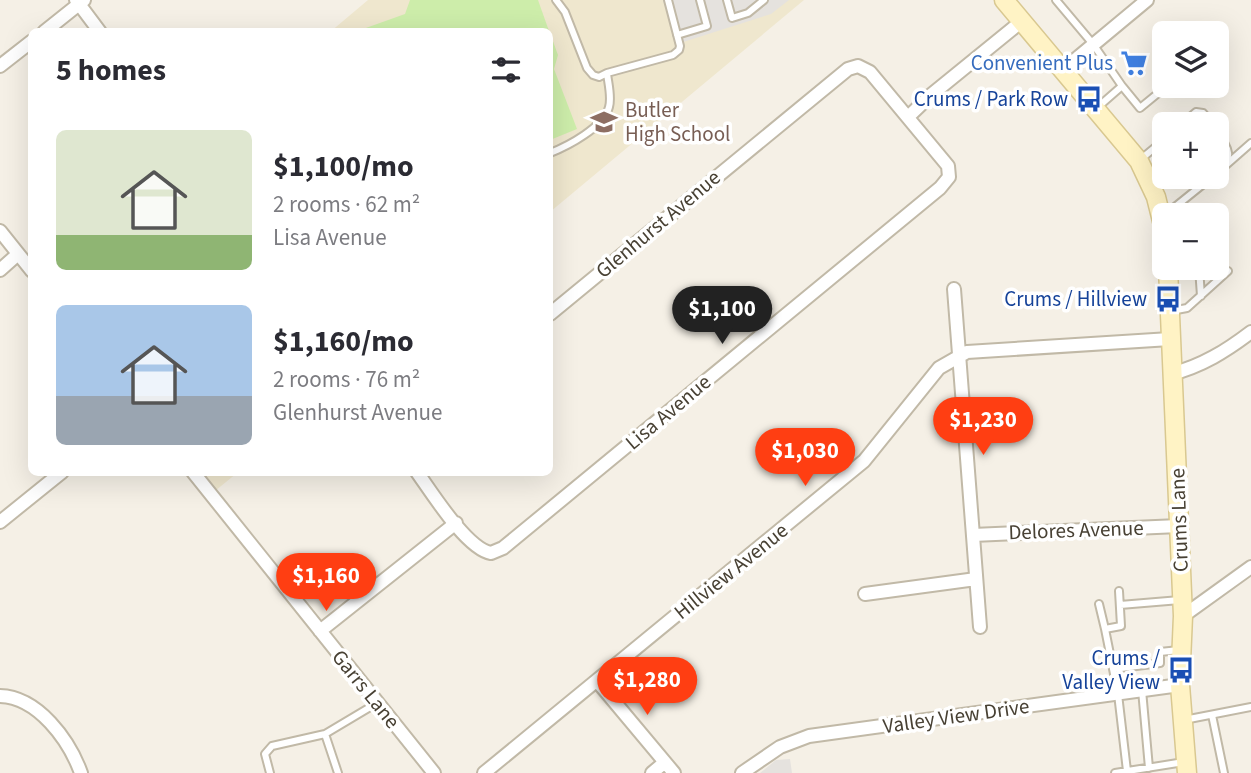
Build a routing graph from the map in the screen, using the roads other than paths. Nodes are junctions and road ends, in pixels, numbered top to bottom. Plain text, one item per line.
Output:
1 (556, 0) edge
2 (668, 0) edge
3 (700, 0) edge
4 (727, 0) edge
5 (764, 0) edge
6 (1056, 0) edge
7 (1147, 0) edge
8 (79, 1) edge
9 (1015, 7) edge
10 (49, 28) edge
11 (97, 28) edge
12 (677, 35) junction
13 (28, 44) edge
14 (1093, 44) junction
15 (0, 65) edge
16 (1064, 69) junction
17 (607, 73) junction
18 (1122, 86) junction
19 (1152, 98) edge
20 (1097, 108) junction
21 (908, 117) junction
22 (1251, 143) edge
23 (1152, 150) edge
24 (553, 152) edge
25 (1139, 161) junction
26 (1229, 162) edge
27 (1198, 189) edge
28 (1158, 203) edge
29 (1182, 203) edge
30 (0, 231) edge
31 (18, 254) junction
32 (28, 266) edge
33 (0, 270) edge
34 (1168, 280) edge
35 (1199, 280) edge
36 (1218, 280) edge
37 (954, 289) dead end
38 (1200, 296) junction
39 (1169, 311) junction
40 (553, 312) edge
41 (1251, 332) edge
42 (1170, 339) junction
43 (957, 357) junction
44 (1171, 374) junction
45 (57, 476) edge
46 (196, 476) edge
47 (420, 476) edge
48 (0, 523) edge
49 (456, 523) junction
50 (1179, 526) junction
51 (973, 535) junction
52 (1251, 567) edge
53 (976, 579) junction
54 (1119, 591) dead end
55 (865, 594) dead end
56 (1099, 604) dead end
57 (1119, 605) junction
58 (1183, 608) junction
59 (980, 627) dead end
60 (1105, 629) junction
61 (320, 631) junction
62 (1182, 650) junction
63 (1113, 669) junction
64 (597, 681) junction
65 (1180, 685) junction
66 (1142, 690) junction
67 (1118, 694) junction
68 (0, 696) edge
69 (377, 703) junction
70 (1251, 707) edge
71 (1212, 715) junction
72 (1183, 720) junction
73 (325, 734) junction
74 (664, 763) junction
75 (1149, 768) junction
76 (1187, 768) edge
77 (1128, 771) junction
78 (81, 773) edge
79 (270, 773) edge
80 (338, 773) edge
81 (434, 773) edge
82 (484, 773) edge
83 (652, 773) edge
84 (674, 773) edge
85 (742, 773) edge
86 (1115, 773) edge
87 (1224, 773) edge

1 - 17 lane
2 - 12 lane
3 - 12 lane
4 - 5 lane
6 - 14 lane
7 - 14 street
8 - 10 street
8 - 11 street
9 - 16 main road
9 - 21 street
12 - 17 lane
13 - 15 street
14 - 16 street
14 - 18 lane
16 - 20 main road
17 - 24 lane
18 - 19 lane
18 - 20 lane
20 - 25 main road
21 - 40 street, Glenhurst Avenue
21 - 49 street, Lisa Avenue
22 - 26 lane
23 - 25 lane
25 - 28 main road
27 - 29 lane
30 - 31 street
31 - 32 street
31 - 33 street
34 - 39 main road, Crums Lane
35 - 38 lane
36 - 38 lane
37 - 43 street
38 - 39 lane
39 - 42 main road, Crums Lane
41 - 44 street
42 - 43 street, Hillview Avenue
42 - 44 main road, Crums Lane
43 - 51 street
43 - 64 street, Hillview Avenue
44 - 50 main road, Crums Lane
45 - 48 street
46 - 61 street, Garrs Lane
47 - 49 street
49 - 61 street
50 - 51 street, Delores Avenue
50 - 58 main road, Crums Lane
51 - 53 street
52 - 58 street
53 - 55 street
53 - 59 street
54 - 57 lane
56 - 60 lane
57 - 58 lane
57 - 60 lane
58 - 62 main road, Crums Lane
60 - 63 lane
61 - 69 street, Garrs Lane
62 - 63 lane
62 - 65 main road, Crums Lane
63 - 67 lane
64 - 74 street
64 - 82 street, Hillview Avenue
65 - 66 street, Valley View Drive
65 - 72 main road, Crums Lane
66 - 67 street, Valley View Drive
66 - 75 lane
67 - 77 lane
67 - 85 street, Valley View Drive
68 - 78 street
69 - 73 lane
69 - 81 street, Garrs Lane
70 - 71 lane
71 - 72 lane
71 - 87 lane
72 - 76 main road, Crums Lane
73 - 79 lane
73 - 80 lane
74 - 83 street
74 - 84 street
75 - 76 lane
75 - 77 lane
77 - 86 lane

